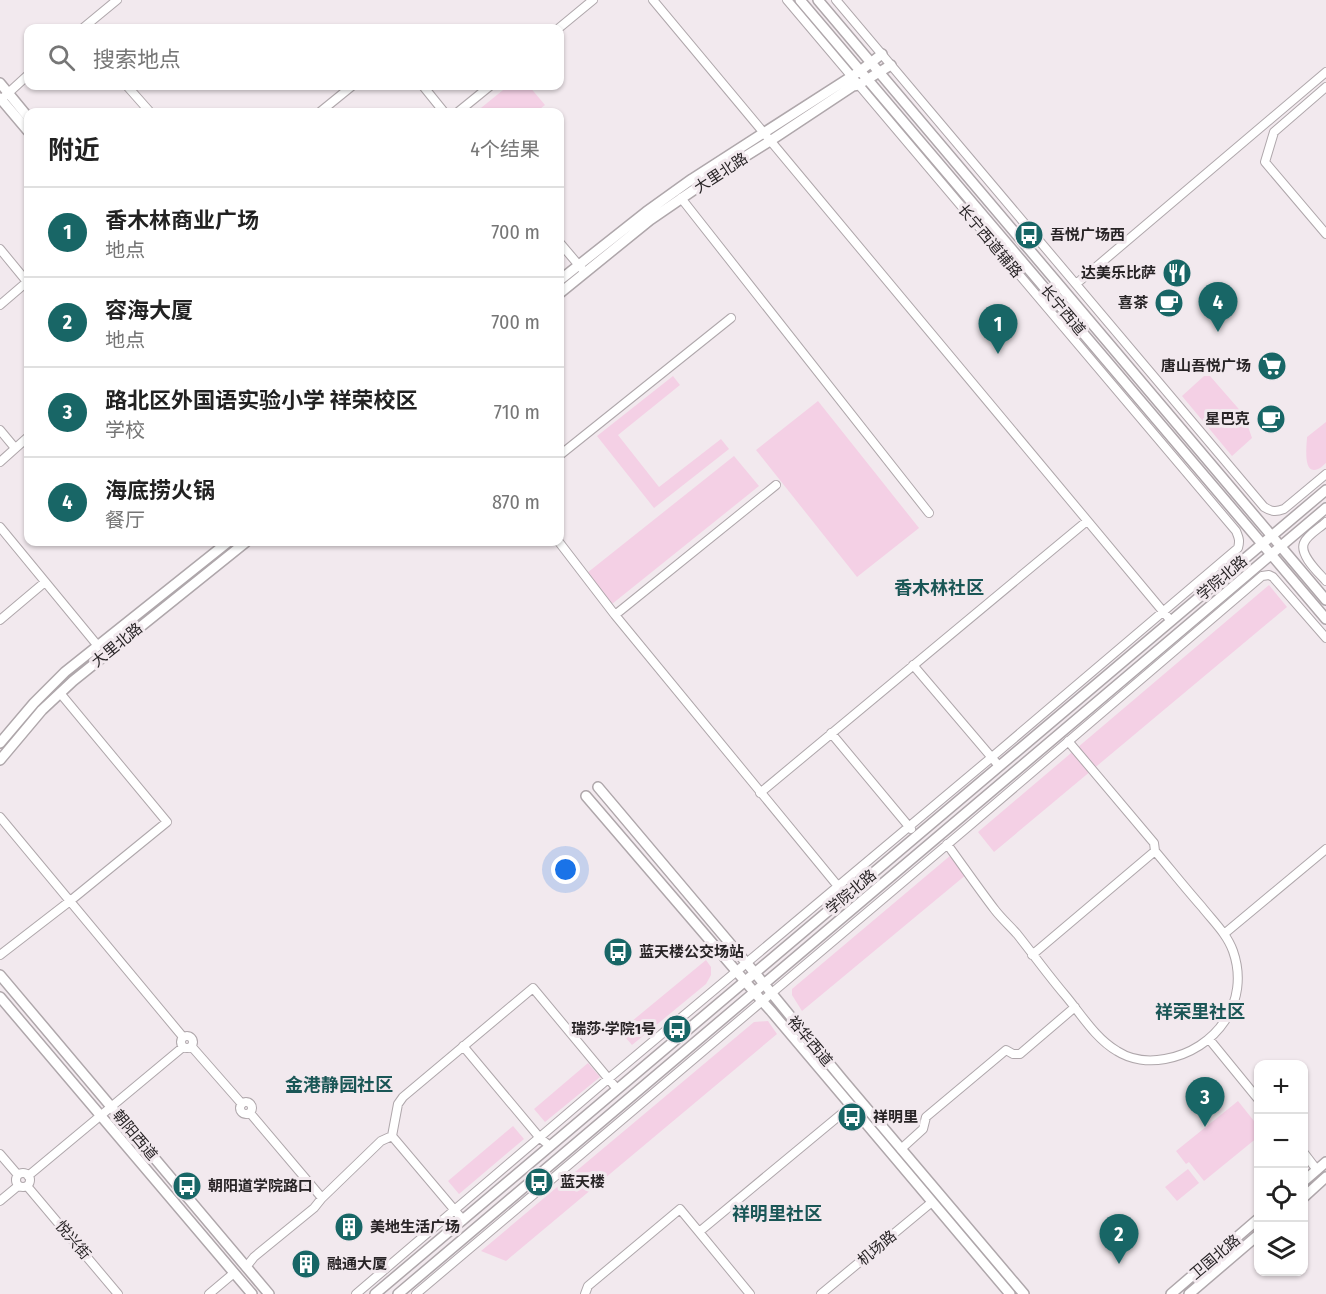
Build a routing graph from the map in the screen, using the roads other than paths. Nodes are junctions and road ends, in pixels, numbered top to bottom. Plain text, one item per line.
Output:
1 (117, 0) edge
2 (593, 0) edge
3 (652, 0) edge
4 (787, 0) edge
5 (800, 0) edge
6 (818, 0) edge
7 (836, 0) edge
8 (88, 24) edge
9 (564, 24) edge
10 (882, 54) junction
11 (871, 62) junction
12 (891, 65) junction
13 (860, 71) junction
14 (879, 71) junction
15 (1326, 72) edge
16 (851, 76) junction
17 (24, 78) edge
18 (867, 79) junction
19 (0, 83) edge
20 (858, 85) junction
21 (1326, 87) edge
22 (131, 90) edge
23 (347, 90) edge
24 (426, 90) edge
25 (485, 90) edge
26 (2, 97) edge
27 (146, 108) edge
28 (325, 108) edge
29 (441, 108) edge
30 (463, 108) edge
31 (24, 114) edge
32 (24, 126) edge
33 (764, 133) junction
34 (770, 141) junction
35 (681, 198) junction
36 (1326, 234) edge
37 (0, 243) edge
38 (564, 248) edge
39 (0, 249) edge
40 (582, 269) junction
41 (24, 275) edge
42 (24, 276) edge
43 (564, 278) edge
44 (24, 284) edge
45 (1076, 284) junction
46 (564, 289) edge
47 (0, 305) edge
48 (731, 318) dead end
49 (0, 430) edge
50 (24, 440) edge
51 (15, 448) junction
52 (564, 452) edge
53 (0, 462) edge
54 (1326, 474) edge
55 (776, 485) dead end
56 (1326, 490) edge
57 (1326, 508) edge
58 (929, 513) dead end
59 (1088, 521) junction
60 (1326, 522) edge
61 (0, 528) edge
62 (1272, 536) junction
63 (1262, 544) junction
64 (223, 546) edge
65 (241, 546) edge
66 (562, 546) edge
67 (1281, 546) junction
68 (1272, 555) junction
69 (1326, 581) edge
70 (45, 582) junction
71 (1326, 600) edge
72 (1164, 612) junction
73 (615, 615) junction
74 (1326, 619) edge
75 (0, 620) edge
76 (1171, 621) junction
77 (1326, 638) edge
78 (98, 646) junction
79 (913, 665) junction
80 (60, 693) junction
81 (831, 733) junction
82 (1068, 741) junction
83 (0, 743) edge
84 (992, 757) junction
85 (0, 760) edge
86 (999, 766) junction
87 (1008, 777) junction
88 (1016, 786) junction
89 (598, 787) dead end
90 (760, 793) junction
91 (586, 796) dead end
92 (0, 817) edge
93 (909, 827) junction
94 (917, 836) junction
95 (947, 844) junction
96 (1326, 849) edge
97 (1155, 851) junction
98 (838, 886) junction
99 (846, 896) junction
100 (70, 901) junction
101 (1224, 934) junction
102 (1032, 954) junction
103 (0, 955) edge
104 (747, 963) junction
105 (736, 971) junction
106 (755, 973) junction
107 (0, 975) edge
108 (745, 981) junction
109 (764, 983) junction
110 (754, 992) junction
111 (772, 992) junction
112 (0, 998) edge
113 (762, 1001) junction
114 (1075, 1007) junction
115 (1209, 1039) junction
116 (463, 1046) junction
117 (188, 1047) junction
118 (608, 1079) junction
119 (617, 1089) junction
120 (1254, 1094) edge
121 (851, 1106) junction
122 (112, 1107) junction
123 (100, 1115) junction
124 (392, 1136) junction
125 (540, 1138) junction
126 (549, 1146) junction
127 (897, 1152) junction
128 (0, 1154) edge
129 (559, 1157) junction
130 (1308, 1158) edge
131 (1326, 1162) edge
132 (568, 1167) junction
133 (1317, 1170) junction
134 (1326, 1177) edge
135 (1308, 1178) edge
136 (21, 1183) junction
137 (1308, 1193) edge
138 (322, 1198) junction
139 (0, 1199) edge
140 (932, 1202) junction
141 (455, 1210) junction
142 (463, 1220) junction
143 (1255, 1222) edge
144 (699, 1232) junction
145 (1254, 1238) edge
146 (246, 1267) junction
147 (235, 1274) junction
148 (113, 1294) edge
149 (118, 1294) edge
150 (209, 1294) edge
151 (214, 1294) edge
152 (252, 1294) edge
153 (269, 1294) edge
154 (356, 1294) edge
155 (375, 1294) edge
156 (398, 1294) edge
157 (416, 1294) edge
158 (585, 1294) edge
159 (750, 1294) edge
160 (821, 1294) edge
161 (1010, 1294) edge
162 (1024, 1294) edge
163 (1171, 1294) edge
164 (1189, 1294) edge

1 - 8 street
2 - 9 street
3 - 33 street
4 - 16 street, 长宁西道辅路
5 - 13 main road, 长宁西道
6 - 11 main road, 长宁西道
7 - 10 street
10 - 11 main road, 大里北路
10 - 12 street
11 - 13 main road, 大里北路
11 - 14 main road, 长宁西道
12 - 14 main road, 大里北路
12 - 45 street
13 - 16 main road, 大里北路
13 - 18 main road, 长宁西道
14 - 18 main road, 大里北路
14 - 62 main road, 长宁西道
15 - 45 street
16 - 20 street, 长宁西道辅路
16 - 33 main road, 大里北路
17 - 26 street
18 - 20 main road, 大里北路
18 - 63 main road, 长宁西道
19 - 26 main road
20 - 34 main road, 大里北路
20 - 72 street, 长宁西道辅路
21 - 36 street
22 - 27 street
23 - 28 street
24 - 29 street
25 - 30 street
26 - 31 main road
26 - 32 main road
33 - 34 street
33 - 40 main road, 大里北路
34 - 35 main road, 大里北路
34 - 59 street
35 - 40 main road, 大里北路
35 - 58 street
37 - 41 street
38 - 40 street
39 - 42 street
40 - 43 main road, 大里北路
40 - 46 main road, 大里北路
44 - 47 street
45 - 54 street
48 - 52 street
49 - 51 street
50 - 51 street
51 - 53 street
55 - 73 street
56 - 62 main road, 学院北路
57 - 67 main road, 学院北路
59 - 72 street
59 - 79 street
60 - 69 street
61 - 70 street
62 - 63 main road, 学院北路
62 - 67 main road, 长宁西道
63 - 68 main road, 长宁西道
63 - 76 main road, 学院北路
64 - 78 main road, 大里北路
65 - 80 main road, 大里北路
66 - 73 street
67 - 68 main road, 学院北路
67 - 71 main road, 长宁西道
68 - 74 main road, 长宁西道
68 - 87 main road, 学院北路
70 - 75 street
70 - 78 street
72 - 76 street
72 - 84 street
73 - 90 street
76 - 86 main road, 学院北路
77 - 82 street
78 - 83 main road, 大里北路
79 - 81 street
79 - 84 street
80 - 85 main road, 大里北路
80 - 100 street
81 - 90 street
81 - 93 street
82 - 88 street
82 - 97 street
84 - 86 street
84 - 93 street
86 - 87 main road
86 - 94 main road, 学院北路
87 - 88 street
87 - 109 main road, 学院北路
88 - 95 street
89 - 104 main road, 裕华西道
90 - 98 street
91 - 105 main road, 裕华西道
92 - 100 street
93 - 94 street
93 - 98 street
94 - 99 main road, 学院北路
95 - 102 street
95 - 111 street
96 - 101 street
97 - 101 street
97 - 102 street
98 - 99 street
98 - 104 street
99 - 106 main road, 学院北路
100 - 103 street
100 - 117 street
101 - 115 street
102 - 114 street
104 - 105 street
104 - 106 main road, 裕华西道
105 - 108 main road, 裕华西道
105 - 118 street
106 - 108 main road, 学院北路
106 - 109 main road, 裕华西道
107 - 122 main road, 朝阳西道
108 - 110 main road, 裕华西道
108 - 119 main road, 学院北路
109 - 110 main road, 学院北路
109 - 111 main road, 裕华西道
110 - 113 main road, 裕华西道
110 - 129 main road, 学院北路
111 - 113 street
111 - 127 main road, 裕华西道
112 - 123 main road, 朝阳西道
113 - 121 main road, 裕华西道
113 - 132 street
114 - 115 street
114 - 127 street
115 - 120 street
116 - 118 street
116 - 124 street
116 - 125 street
117 - 122 street
117 - 138 street
118 - 119 street
118 - 125 street
119 - 126 main road, 学院北路
121 - 127 main road, 裕华西道
121 - 144 street
122 - 123 street
122 - 146 main road, 朝阳西道
123 - 136 street
123 - 147 main road, 朝阳西道
124 - 138 street
124 - 141 street
125 - 126 street
125 - 141 street
126 - 129 main road
126 - 142 main road, 学院北路
127 - 140 main road, 裕华西道
127 - 162 main road, 裕华西道
128 - 136 street, 悦兴街
129 - 132 street
129 - 156 main road, 学院北路
130 - 133 street
131 - 133 main road
132 - 157 street
133 - 135 main road
134 - 137 main road
136 - 139 street
136 - 148 street, 悦兴街
136 - 149 street, 悦兴街
138 - 146 street
140 - 160 street, 机场路
140 - 161 main road, 裕华西道
141 - 142 street
141 - 154 street
142 - 155 main road, 学院北路
143 - 163 main road, 卫国北路
144 - 158 street
144 - 159 street
145 - 164 main road, 卫国北路
146 - 153 main road, 朝阳西道
147 - 150 street
147 - 151 street
147 - 152 main road, 朝阳西道

